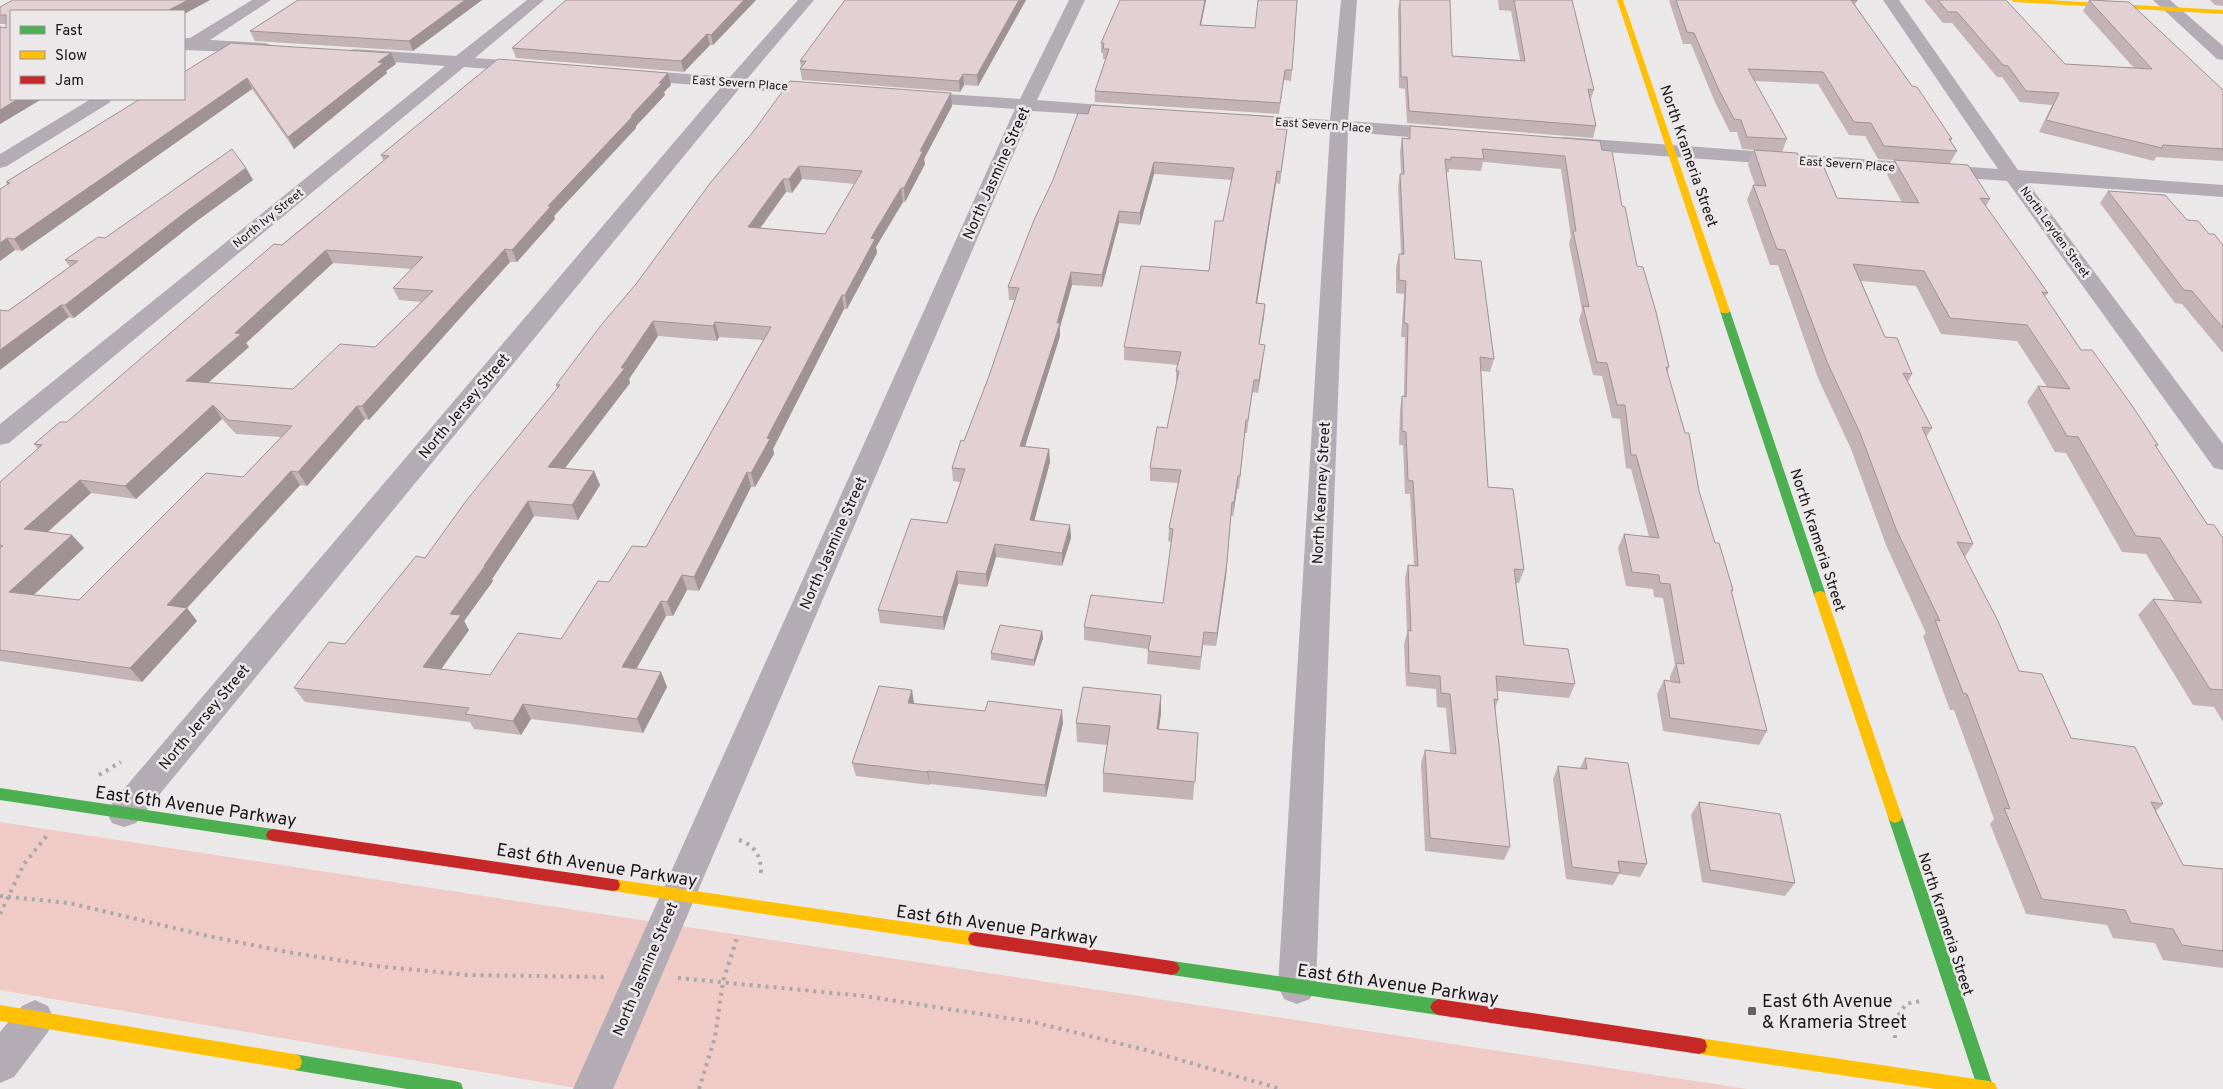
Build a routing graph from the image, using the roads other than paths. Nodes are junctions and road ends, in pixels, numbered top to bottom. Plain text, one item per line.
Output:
1 (264, 0) edge
2 (536, 0) edge
3 (806, 0) edge
4 (1077, 0) edge
5 (1350, 0) edge
6 (1620, 0) edge
7 (1891, 0) edge
8 (2014, 0) edge
9 (2167, 5) edge
10 (2223, 12) edge
11 (187, 45) edge
12 (282, 49) edge
13 (341, 53) edge
14 (2223, 55) edge
15 (460, 61) junction
16 (548, 68) edge
17 (616, 73) edge
18 (734, 83) junction
19 (841, 91) edge
20 (900, 95) edge
21 (101, 100) edge
22 (1026, 105) junction
23 (1144, 113) edge
24 (1222, 118) edge
25 (1339, 125) junction
26 (1467, 136) edge
27 (1545, 142) edge
28 (1672, 152) junction
29 (0, 162) edge
30 (2012, 175) junction
31 (2223, 191) edge
32 (0, 436) edge
33 (2223, 462) edge
34 (0, 794) edge
35 (124, 813) junction
36 (677, 895) junction
37 (1297, 986) junction
38 (17, 1016) edge
39 (0, 1063) edge
40 (454, 1089) edge
41 (593, 1089) edge
42 (1987, 1089) edge

1 - 11 street
2 - 15 street, North Ivy Street
3 - 18 street, North Jersey Street
4 - 22 street, North Jasmine Street
5 - 25 street, North Kearney Street
6 - 28 street, North Krameria Street
7 - 30 street, North Leyden Street
8 - 9 street
9 - 10 street
9 - 14 street
11 - 12 street
13 - 15 street
15 - 16 street
15 - 32 street, North Ivy Street
17 - 18 street, East Severn Place
18 - 19 street, East Severn Place
18 - 35 street, North Jersey Street
20 - 22 street
21 - 29 street
22 - 23 street
22 - 36 street, North Jasmine Street
24 - 25 street, East Severn Place
25 - 26 street, East Severn Place
25 - 37 street, North Kearney Street
27 - 28 street, East Severn Place
28 - 30 street, East Severn Place
28 - 42 street, North Krameria Street
30 - 31 street, East Severn Place
30 - 33 street, North Leyden Street
34 - 35 street, East 6th Avenue Parkway
35 - 36 street, East 6th Avenue Parkway
36 - 37 street, East 6th Avenue Parkway
36 - 41 street, North Jasmine Street
37 - 42 street, East 6th Avenue Parkway
38 - 39 street
38 - 40 street

